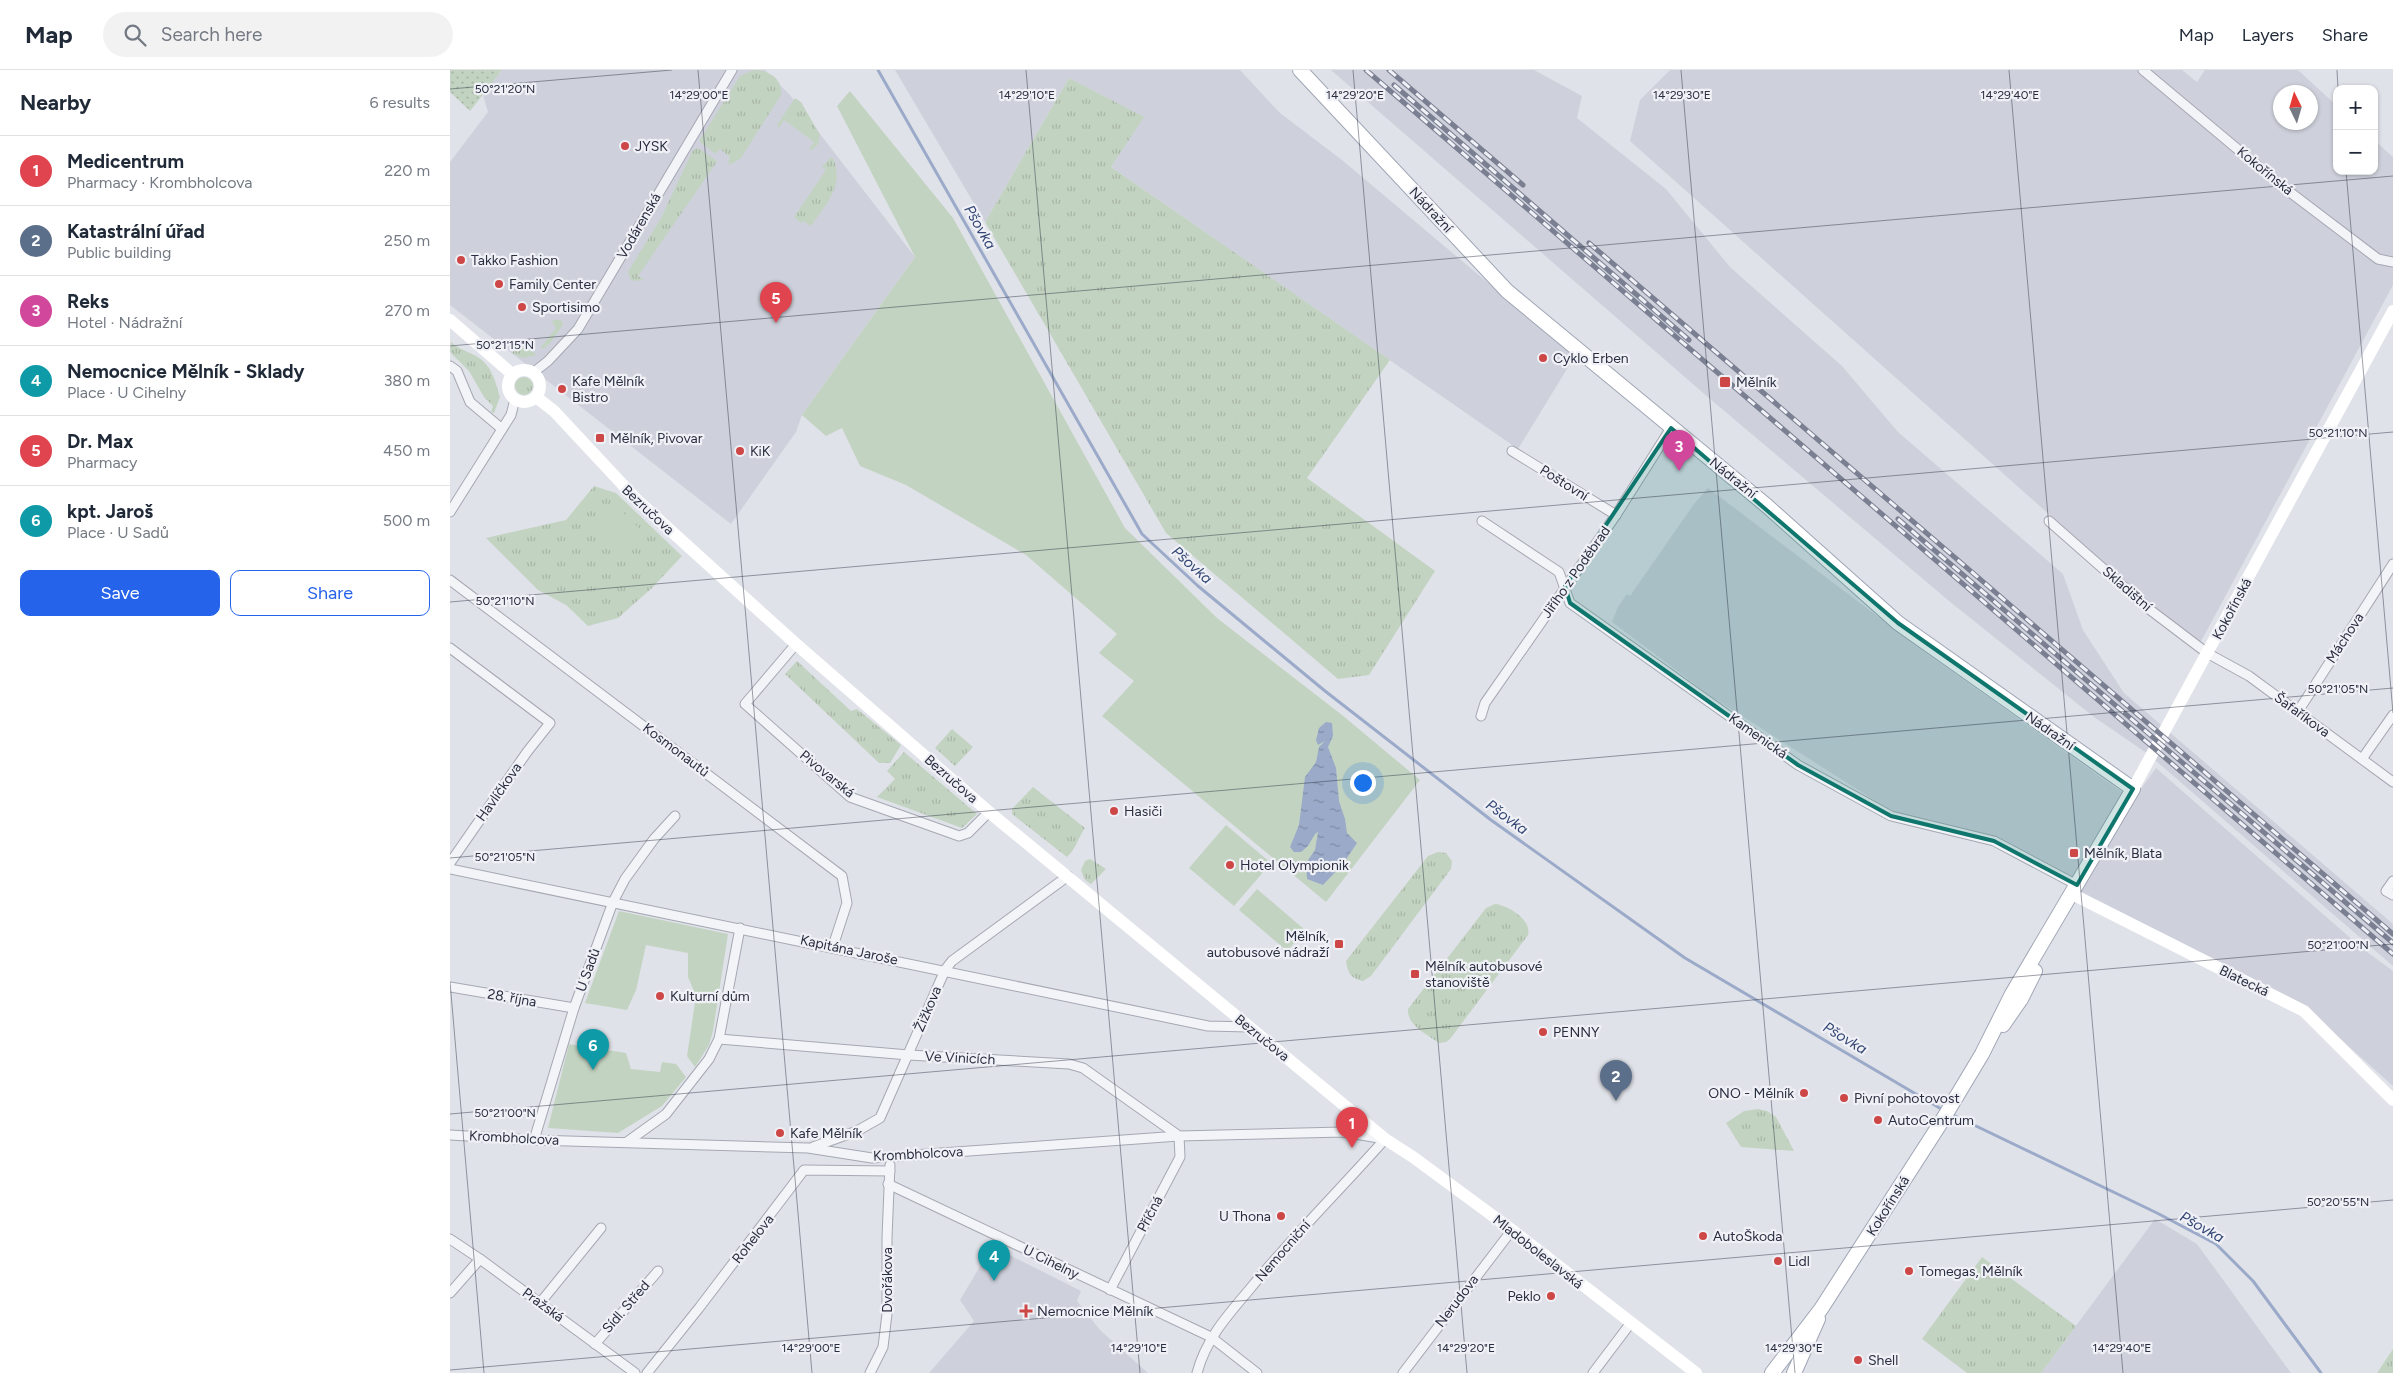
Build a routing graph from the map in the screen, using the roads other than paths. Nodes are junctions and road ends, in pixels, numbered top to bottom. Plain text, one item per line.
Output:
1 (732, 70) edge
2 (1300, 70) edge
3 (2143, 70) edge
4 (2393, 262) edge
5 (2393, 311) edge
6 (450, 320) edge
7 (450, 366) edge
8 (534, 372) junction
9 (512, 374) junction
10 (536, 397) junction
11 (515, 399) junction
12 (1671, 428) junction
13 (502, 430) junction
14 (1512, 451) dead end
15 (450, 512) edge
16 (1616, 515) junction
17 (2049, 521) dead end
18 (1482, 522) dead end
19 (2393, 564) edge
20 (450, 580) edge
21 (1565, 586) junction
22 (796, 644) junction
23 (450, 648) edge
24 (2208, 653) junction
25 (2297, 713) junction
26 (2393, 715) edge
27 (1481, 716) dead end
28 (2362, 760) junction
29 (2393, 782) edge
30 (2133, 789) junction
31 (989, 812) junction
32 (676, 816) dead end
33 (450, 863) edge
34 (450, 869) edge
35 (1068, 876) junction
36 (2393, 881) edge
37 (2390, 893) edge
38 (2072, 895) junction
39 (613, 902) junction
40 (740, 928) junction
41 (832, 946) junction
42 (945, 970) junction
43 (450, 987) edge
44 (574, 1008) junction
45 (1249, 1027) junction
46 (719, 1039) junction
47 (909, 1055) junction
48 (2393, 1100) edge
49 (450, 1135) edge
50 (1179, 1136) junction
51 (534, 1140) junction
52 (1385, 1140) junction
53 (630, 1143) junction
54 (808, 1148) junction
55 (890, 1158) junction
56 (890, 1171) junction
57 (888, 1184) junction
58 (601, 1228) dead end
59 (1512, 1230) junction
60 (450, 1239) edge
61 (480, 1259) junction
62 (658, 1271) dead end
63 (1110, 1290) junction
64 (450, 1293) edge
65 (540, 1303) junction
66 (1821, 1309) junction
67 (1630, 1324) junction
68 (1211, 1338) junction
69 (595, 1344) junction
70 (1789, 1354) junction
71 (1693, 1372) edge
72 (635, 1373) edge
73 (647, 1373) edge
74 (870, 1373) edge
75 (1197, 1373) edge
76 (1257, 1373) edge
77 (1403, 1373) edge
78 (1593, 1373) edge
79 (1772, 1373) edge
80 (1781, 1373) edge
81 (1794, 1373) edge

1 - 8 street, Vodárenská
2 - 12 main road, Nádražní
3 - 4 street, Kokořínská
5 - 24 street, Kokořínská
6 - 9 street
7 - 13 street
8 - 9 street
8 - 10 street
9 - 11 street
10 - 11 street
10 - 22 street, Bezručova
11 - 13 street
12 - 16 street, Jiřího z Poděbrad
12 - 30 main road, Nádražní
13 - 15 street
14 - 16 street, Poštovní
16 - 21 street, Jiřího z Poděbrad
17 - 24 street, Skladištní
18 - 21 street, Kamenická
19 - 25 street, Máchova
20 - 41 street, Kosmonautů
21 - 27 street, Jiřího z Poděbrad
21 - 38 street, Kamenická
22 - 31 street, Bezručova
22 - 31 street, Pivovarská
23 - 33 street, Havlíčkova
24 - 25 street, Šafaříkova
24 - 30 street, Kokořínská
25 - 28 street, Šafaříkova
26 - 28 street
28 - 29 street, Šafaříkova
30 - 38 main road, Kokořínská
31 - 35 street, Bezručova
32 - 39 street, U Sadů
34 - 39 street, Kapitána Jaroše
35 - 42 street, Žižkova
35 - 45 street, Bezručova
36 - 37 street
38 - 48 street, Blatecká
38 - 66 main road, Kokořínská
39 - 40 street, Kapitána Jaroše
39 - 44 street, U Sadů
40 - 41 street, Kapitána Jaroše
40 - 46 street
41 - 42 street, Kapitána Jaroše
42 - 45 street, Kapitána Jaroše
42 - 47 street, Žižkova
43 - 44 street, 28. října
44 - 51 street, U Sadů
45 - 52 street, Bezručova
46 - 47 street, Ve Vinicích
46 - 53 street
47 - 50 street, Ve Vinicích
47 - 54 street, Žižkova
49 - 51 street, Krombholcova
50 - 52 street, Krombholcova
50 - 55 street, Krombholcova
50 - 63 street, Příčná
51 - 53 street, Krombholcova
52 - 59 street, Mladoboleslavská
52 - 68 street, Nemocniční
53 - 54 street, Krombholcova
54 - 55 street, Krombholcova
55 - 56 street
56 - 57 street
56 - 73 street, Rohelova
57 - 63 street, U Cihelny
57 - 74 street, Dvořákova
58 - 65 street
59 - 67 street, Mladoboleslavská
59 - 77 street, Nerudova
60 - 61 street, Pražská
61 - 64 street
61 - 65 street, Pražská
62 - 69 street, Sídl. Střed
63 - 68 street, U Cihelny
65 - 69 street, Pražská
66 - 70 main road, Kokořínská
66 - 81 main road
67 - 71 street, Mladoboleslavská
67 - 78 street
68 - 75 street, Nemocniční
68 - 76 street, U Cihelny
69 - 72 street, Pražská
70 - 79 main road, Kokořínská
70 - 80 main road, Kokořínská

